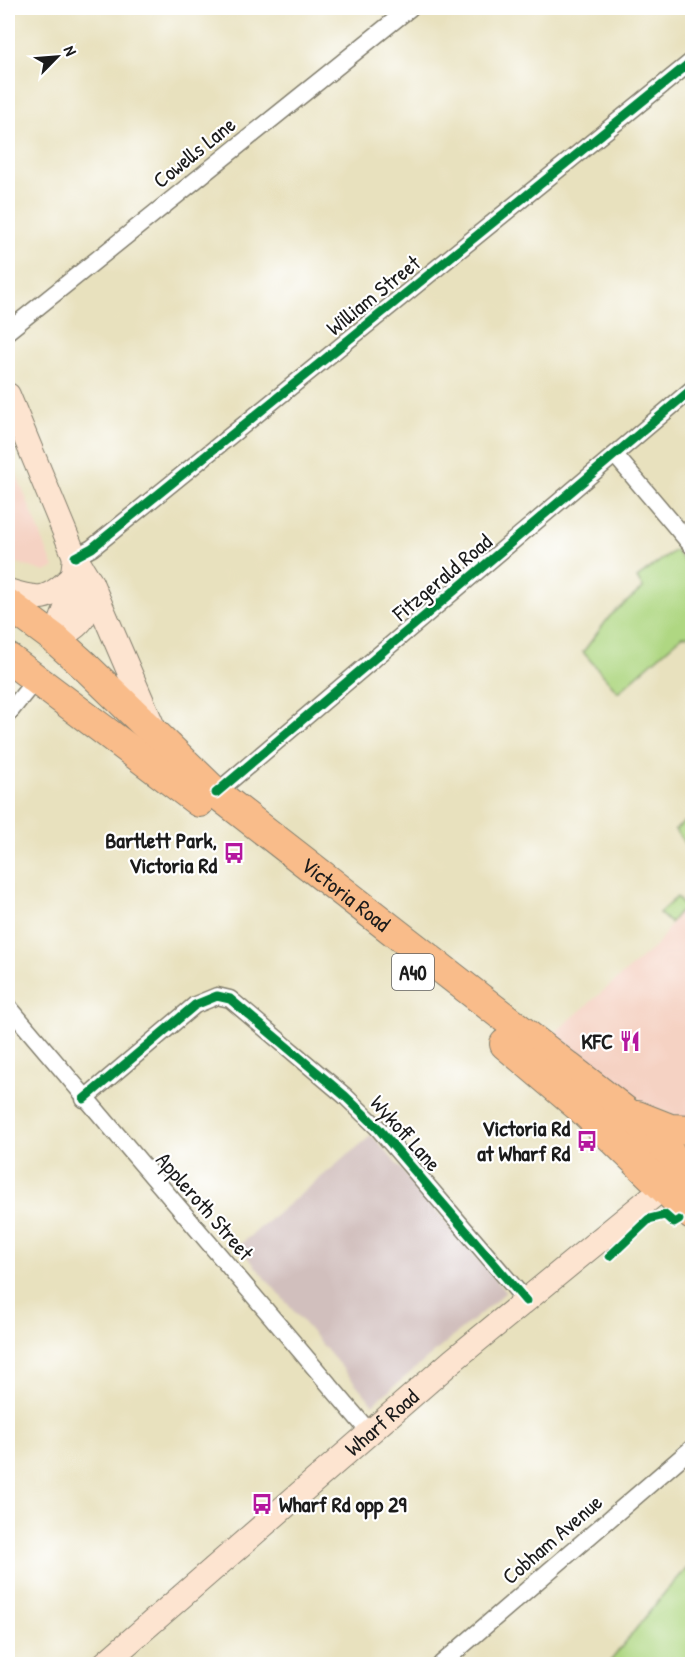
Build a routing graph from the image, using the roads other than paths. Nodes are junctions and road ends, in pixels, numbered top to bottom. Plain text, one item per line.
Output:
1 (410, 8) edge
2 (693, 61) edge
3 (8, 331) edge
4 (693, 389) edge
5 (8, 394) edge
6 (615, 455) junction
7 (693, 546) edge
8 (80, 572) junction
9 (8, 591) edge
10 (8, 604) edge
11 (8, 628) edge
12 (55, 639) junction
13 (8, 658) edge
14 (36, 679) junction
15 (8, 714) edge
16 (158, 739) junction
17 (177, 784) junction
18 (216, 793) junction
19 (8, 1006) edge
20 (84, 1099) junction
21 (626, 1112) junction
22 (693, 1130) edge
23 (693, 1175) edge
24 (664, 1187) junction
25 (693, 1215) edge
26 (526, 1301) junction
27 (369, 1433) junction
28 (693, 1448) edge
29 (104, 1665) edge
30 (441, 1665) edge

1 - 3 street, Cowells Lane
2 - 8 street, William Street
4 - 6 street, Fitzgerald Road
5 - 8 main road
6 - 7 street
6 - 18 street, Fitzgerald Road
8 - 9 main road
8 - 12 main road
8 - 16 main road
10 - 12 highway, Victoria Road / A40
11 - 12 highway
12 - 16 highway, Victoria Road / A40
12 - 17 highway
13 - 14 highway, Victoria Road / A40
14 - 15 street
14 - 17 highway, Victoria Road / A40
16 - 18 highway, Victoria Road / A40
17 - 24 highway, Victoria Road / A40
18 - 21 highway, Victoria Road / A40
19 - 20 street, Appleroth Street
20 - 26 street, Wykoff Lane
20 - 27 street, Appleroth Street
21 - 22 highway
21 - 23 highway, Victoria Road / A40
24 - 25 highway, Victoria Road / A40
24 - 26 main road, Wharf Road
26 - 27 main road, Wharf Road
27 - 29 main road, Wharf Road
28 - 30 street, Cobham Avenue

